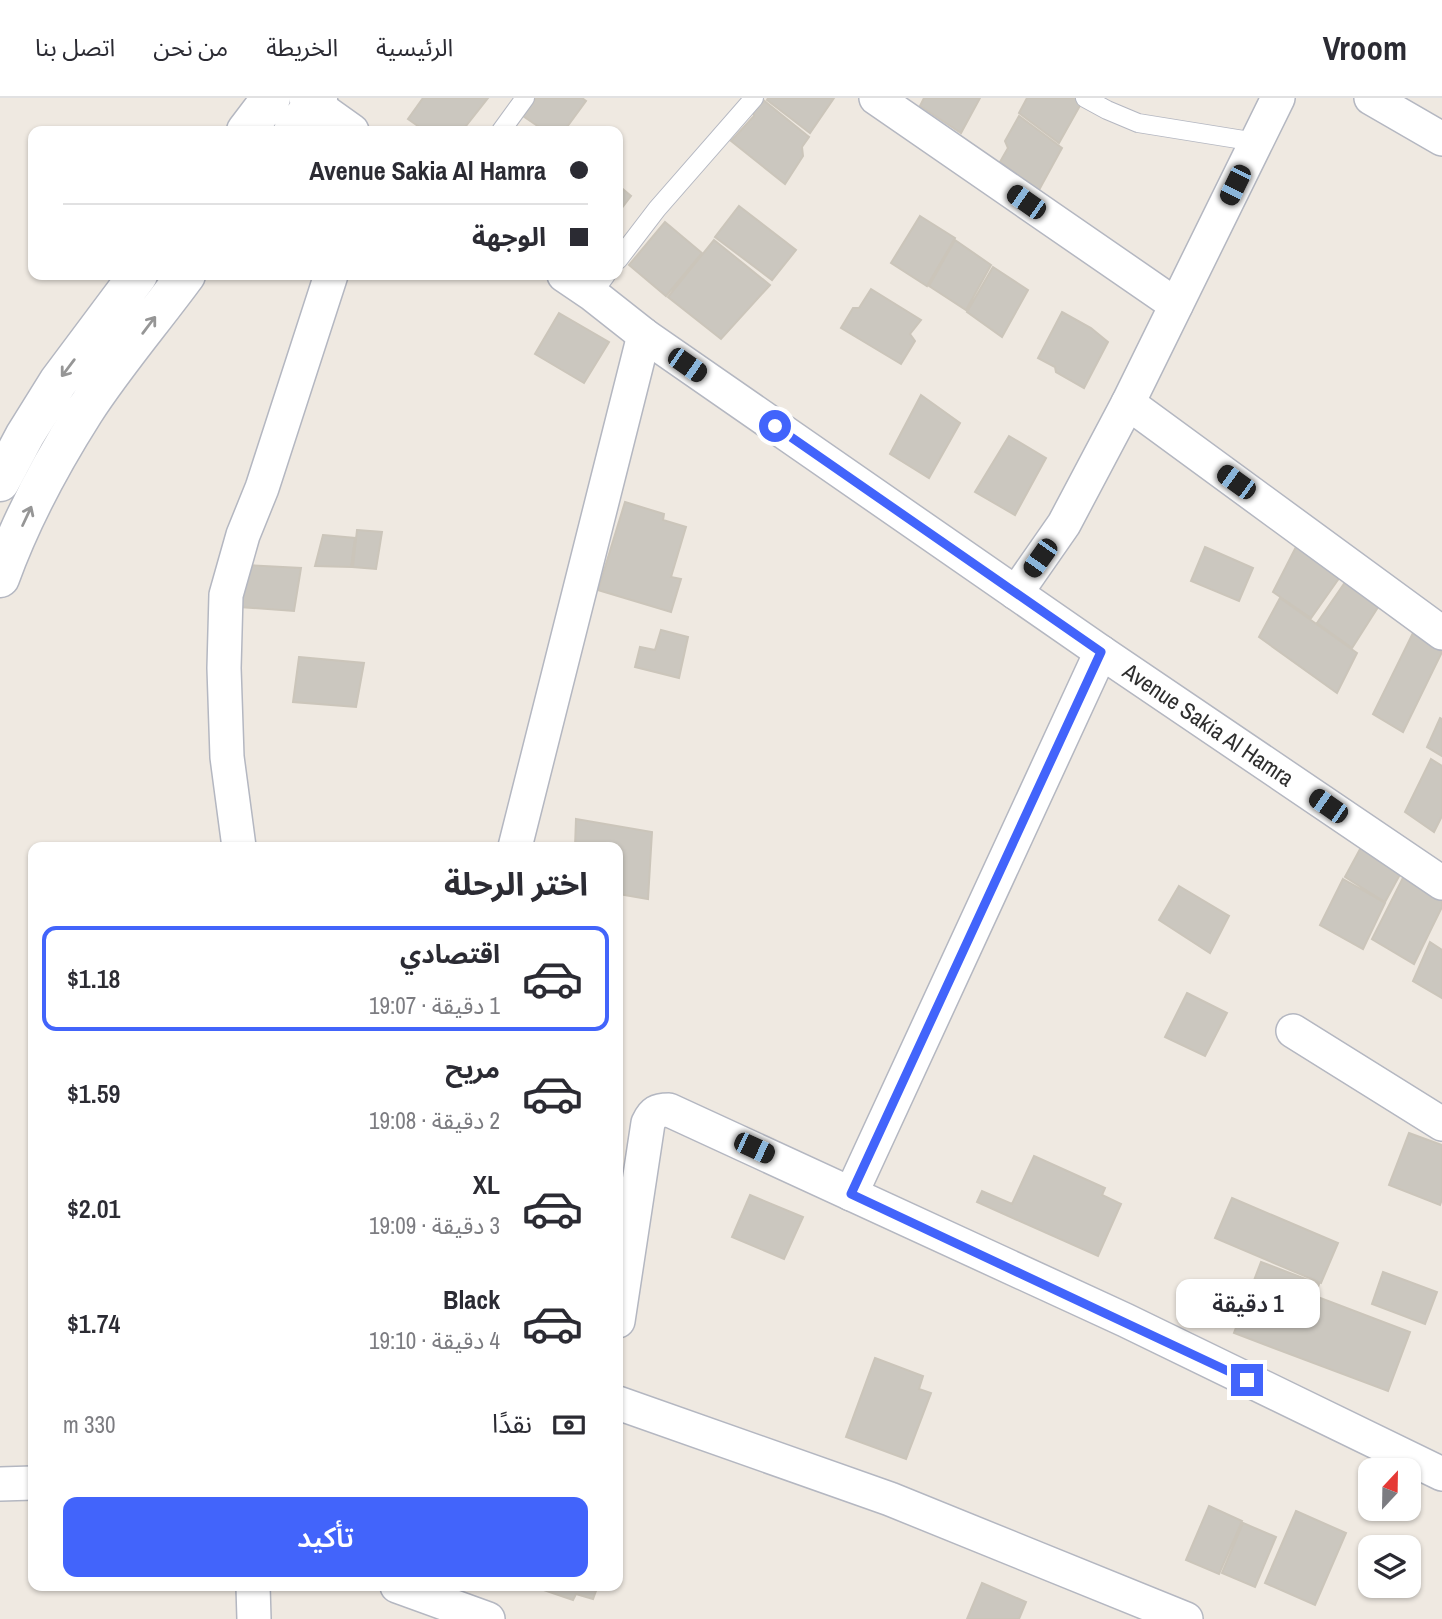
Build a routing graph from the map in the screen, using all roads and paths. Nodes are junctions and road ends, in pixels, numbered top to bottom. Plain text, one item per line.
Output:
1 (271, 98) edge
2 (525, 98) edge
3 (754, 98) edge
4 (876, 98) edge
5 (1084, 98) edge
6 (1278, 98) edge
7 (1371, 98) edge
8 (308, 108) edge
9 (250, 126) edge
10 (342, 126) edge
11 (505, 126) edge
12 (1442, 139) edge
13 (1256, 142) junction
14 (623, 253) edge
15 (134, 280) edge
16 (182, 280) edge
17 (329, 280) edge
18 (599, 284) edge
19 (1176, 305) junction
20 (644, 335) junction
21 (1128, 404) junction
22 (0, 482) edge
23 (0, 579) edge
24 (1016, 593) junction
25 (1442, 633) edge
26 (1101, 652) junction
27 (238, 842) edge
28 (516, 842) edge
29 (1442, 883) edge
30 (1293, 1031) dead end
31 (1442, 1124) edge
32 (851, 1194) junction
33 (623, 1288) edge
34 (623, 1404) edge
35 (1442, 1474) edge
36 (0, 1483) edge
37 (28, 1483) edge
38 (253, 1591) edge
39 (411, 1591) edge
40 (254, 1619) edge
41 (488, 1619) edge
42 (1186, 1619) edge

1 - 9 street
2 - 11 lane
3 - 14 lane
4 - 19 street
5 - 13 lane
6 - 13 street
7 - 12 street
8 - 10 street
13 - 19 street
15 -> 22 street
23 -> 16 street
17 - 27 street
18 - 20 street, Avenue Sakia Al Hamra
19 - 21 street
20 - 24 street, Avenue Sakia Al Hamra
20 - 28 street
21 - 24 street
21 - 25 street
24 - 26 street, Avenue Sakia Al Hamra
26 - 29 street, Avenue Sakia Al Hamra
26 - 32 street
30 - 31 street
32 - 33 street
32 - 35 street
34 - 42 street
36 - 37 street
38 - 40 street
39 - 41 street

